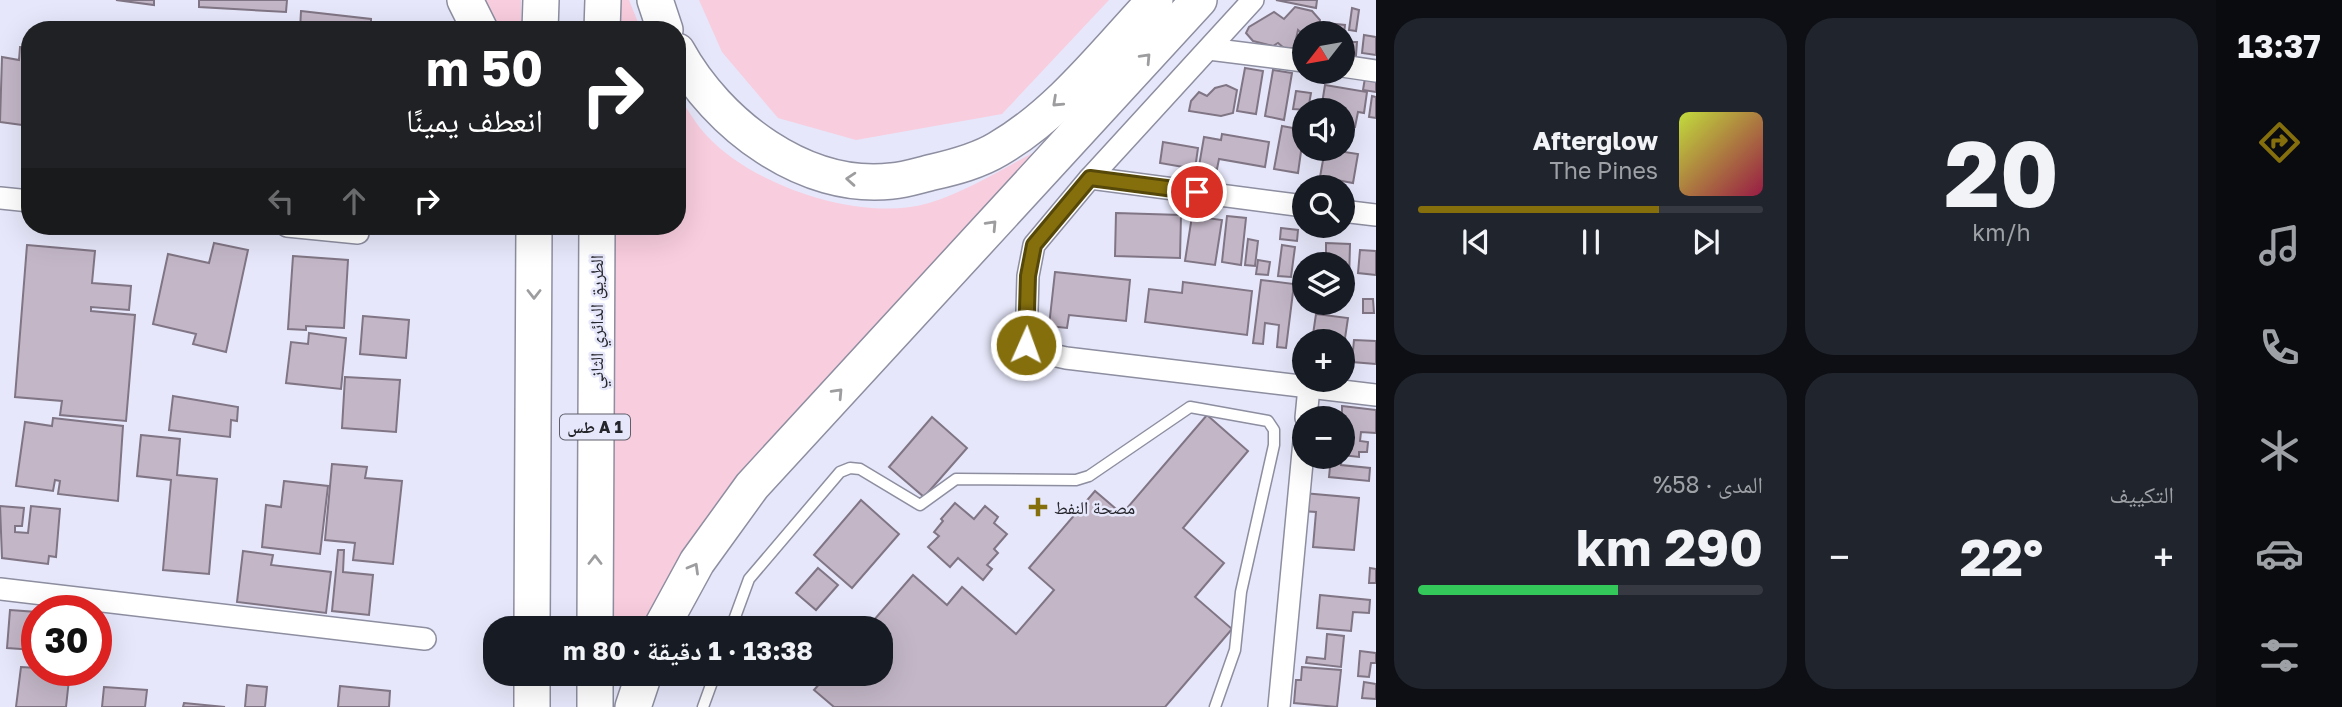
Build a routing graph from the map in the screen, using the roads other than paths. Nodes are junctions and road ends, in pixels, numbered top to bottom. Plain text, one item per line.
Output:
1 (466, 0) edge
2 (541, 0) edge
3 (603, 0) edge
4 (655, 0) edge
5 (1155, 0) edge
6 (1199, 0) edge
7 (1253, 0) edge
8 (476, 21) edge
9 (540, 21) edge
10 (602, 21) edge
11 (663, 21) edge
12 (1209, 48) junction
13 (1292, 59) edge
14 (686, 68) edge
15 (1355, 68) edge
16 (1376, 71) edge
17 (1090, 178) junction
18 (0, 198) edge
19 (21, 200) edge
20 (1292, 204) edge
21 (1355, 213) edge
22 (1376, 215) edge
23 (534, 235) edge
24 (597, 235) edge
25 (1292, 385) edge
26 (1355, 392) edge
27 (1376, 394) edge
28 (1301, 469) edge
29 (0, 589) edge
30 (532, 616) edge
31 (595, 616) edge
32 (668, 616) edge
33 (736, 616) edge
34 (425, 639) dead end
35 (532, 686) edge
36 (595, 686) edge
37 (640, 686) edge
38 (711, 686) edge
39 (532, 707) edge
40 (595, 707) edge
41 (633, 707) edge
42 (703, 707) edge
43 (1215, 707) edge
44 (1279, 707) edge

1 - 8 highway
2 - 9 highway
3 - 10 highway
4 - 11 highway
5 -> 14 highway
32 -> 6 highway
7 - 12 street
12 - 13 street
12 - 17 street
15 - 16 street
17 - 20 street
17 - 25 street
18 - 19 street
21 - 22 street
23 -> 30 highway
31 -> 24 highway, الطريق الدائري الثاني / طس A 1
26 - 27 street
28 - 44 street
29 - 34 street
33 - 43 lane
35 - 39 highway
36 - 40 highway
37 - 41 highway
38 - 42 lane

